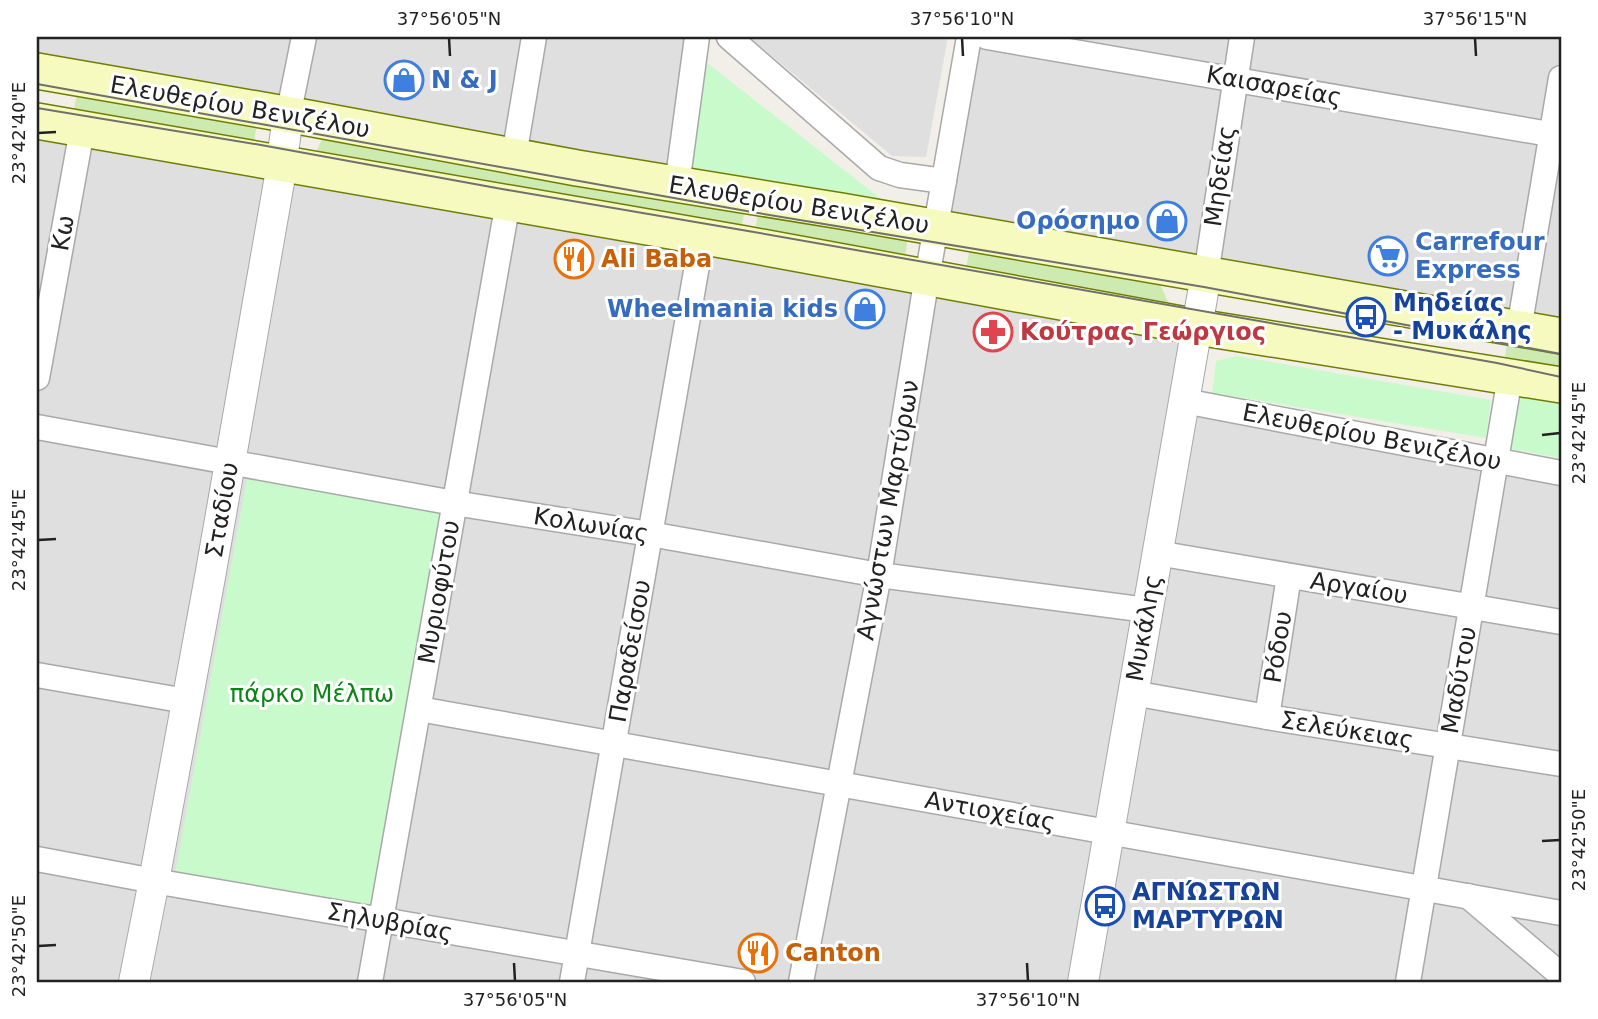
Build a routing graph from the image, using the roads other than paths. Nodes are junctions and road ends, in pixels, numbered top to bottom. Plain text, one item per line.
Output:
1 (304, 37) edge
2 (534, 37) edge
3 (698, 37) edge
4 (729, 37) edge
5 (969, 37) edge
6 (986, 37) edge
7 (1242, 37) edge
8 (37, 71) edge
9 (1561, 78) edge
10 (1235, 79) junction
11 (288, 116) junction
12 (37, 121) edge
13 (82, 130) junction
14 (1557, 135) edge
15 (514, 156) junction
16 (281, 163) junction
17 (944, 181) junction
18 (677, 185) junction
19 (508, 202) junction
20 (936, 227) junction
21 (702, 237) junction
22 (1206, 275) junction
23 (928, 276) junction
24 (1197, 327) junction
25 (1519, 329) junction
26 (1561, 336) edge
27 (1510, 377) junction
28 (37, 378) edge
29 (1561, 385) edge
30 (1184, 401) junction
31 (37, 427) edge
32 (1496, 461) junction
33 (230, 463) junction
34 (1561, 472) edge
35 (454, 503) junction
36 (650, 534) junction
37 (1157, 553) junction
38 (879, 575) junction
39 (1289, 576) junction
40 (1472, 606) junction
41 (1147, 610) junction
42 (1561, 622) edge
43 (37, 675) edge
44 (1133, 694) junction
45 (186, 701) junction
46 (419, 709) junction
47 (1267, 717) junction
48 (613, 744) junction
49 (1448, 746) junction
50 (1561, 764) edge
51 (839, 784) junction
52 (1109, 832) junction
53 (37, 859) edge
54 (154, 881) junction
55 (1424, 888) junction
56 (1468, 896) junction
57 (1561, 913) edge
58 (381, 921) junction
59 (576, 954) junction
60 (1561, 975) edge
61 (134, 982) edge
62 (370, 982) edge
63 (572, 982) edge
64 (743, 982) edge
65 (801, 982) edge
66 (1083, 982) edge
67 (1408, 982) edge

1 - 11 street, Σταδίου
2 - 15 street
3 - 18 street
4 - 17 street
5 - 17 street, Αγνώστων Μαρτύρων
6 - 10 street, Καισαρείας
7 - 10 street, Μηδείας
8 - 11 main road, Ελευθερίου Βενιζέλου
9 - 14 street
10 - 14 street, Καισαρείας
10 - 22 street, Μηδείας
11 - 15 main road, Ελευθερίου Βενιζέλου
11 - 16 street, Σταδίου
12 - 13 main road, Ελευθερίου Βενιζέλου
13 - 16 main road, Ελευθερίου Βενιζέλου
13 - 28 street, Κω
14 - 25 street
15 - 18 main road, Ελευθερίου Βενιζέλου
16 - 19 main road, Ελευθερίου Βενιζέλου
16 - 33 street, Σταδίου
17 - 20 street, Αγνώστων Μαρτύρων
18 - 20 main road, Ελευθερίου Βενιζέλου
19 - 21 main road, Ελευθερίου Βενιζέλου
19 - 35 street, Μυριοφύτου
20 - 22 main road, Ελευθερίου Βενιζέλου
20 - 23 street, Αγνώστων Μαρτύρων
21 - 23 main road, Ελευθερίου Βενιζέλου
21 - 36 street, Παραδείσου
22 - 24 street, Μυκάλης
22 - 25 main road, Ελευθερίου Βενιζέλου
23 - 24 main road, Ελευθερίου Βενιζέλου
23 - 38 street, Αγνώστων Μαρτύρων
24 - 27 main road, Ελευθερίου Βενιζέλου
24 - 30 street, Μυκάλης
25 - 26 main road, Ελευθερίου Βενιζέλου
27 - 29 main road, Ελευθερίου Βενιζέλου
27 - 32 street, Μαδύτου
30 - 32 street, Ελευθερίου Βενιζέλου
30 - 37 street, Μυκάλης
31 - 33 street, Κολωνίας
32 - 34 street, Ελευθερίου Βενιζέλου
32 - 40 street, Μαδύτου
33 - 35 street, Κολωνίας
33 - 45 street, Σταδίου
35 - 36 street, Κολωνίας
35 - 46 street, Μυριοφύτου
36 - 38 street, Κολωνίας
36 - 48 street, Παραδείσου
37 - 39 street, Αργαίου
37 - 41 street, Μυκάλης
38 - 41 street, Κολωνίας
38 - 51 street, Αγνώστων Μαρτύρων
39 - 40 street, Αργαίου
39 - 47 street, Ρόδου
40 - 42 street, Αργαίου
40 - 49 street, Μαδύτου
41 - 44 street, Μυκάλης
43 - 45 street
44 - 47 street, Σελεύκειας
44 - 52 street, Μυκάλης
45 - 54 street, Σταδίου
46 - 48 street, Αντιοχείας
46 - 58 street, Μυριοφύτου
47 - 49 street, Σελεύκειας
48 - 51 street, Αντιοχείας
48 - 59 street, Παραδείσου
49 - 50 street, Σελεύκειας
49 - 55 street, Μαδύτου
51 - 52 street, Αντιοχείας
51 - 65 street, Αγνώστων Μαρτύρων
52 - 55 street, Αντιοχείας
52 - 66 street, Μυκάλης
53 - 54 street, Σηλυβρίας
54 - 58 street, Σηλυβρίας
54 - 61 street, Σταδίου
55 - 56 street, Αντιοχείας
55 - 67 street, Μαδύτου
56 - 57 street, Αντιοχείας
56 - 60 street
58 - 59 street, Σηλυβρίας
58 - 62 street, Μυριοφύτου
59 - 63 street, Παραδείσου
59 - 64 street, Σηλυβρίας

